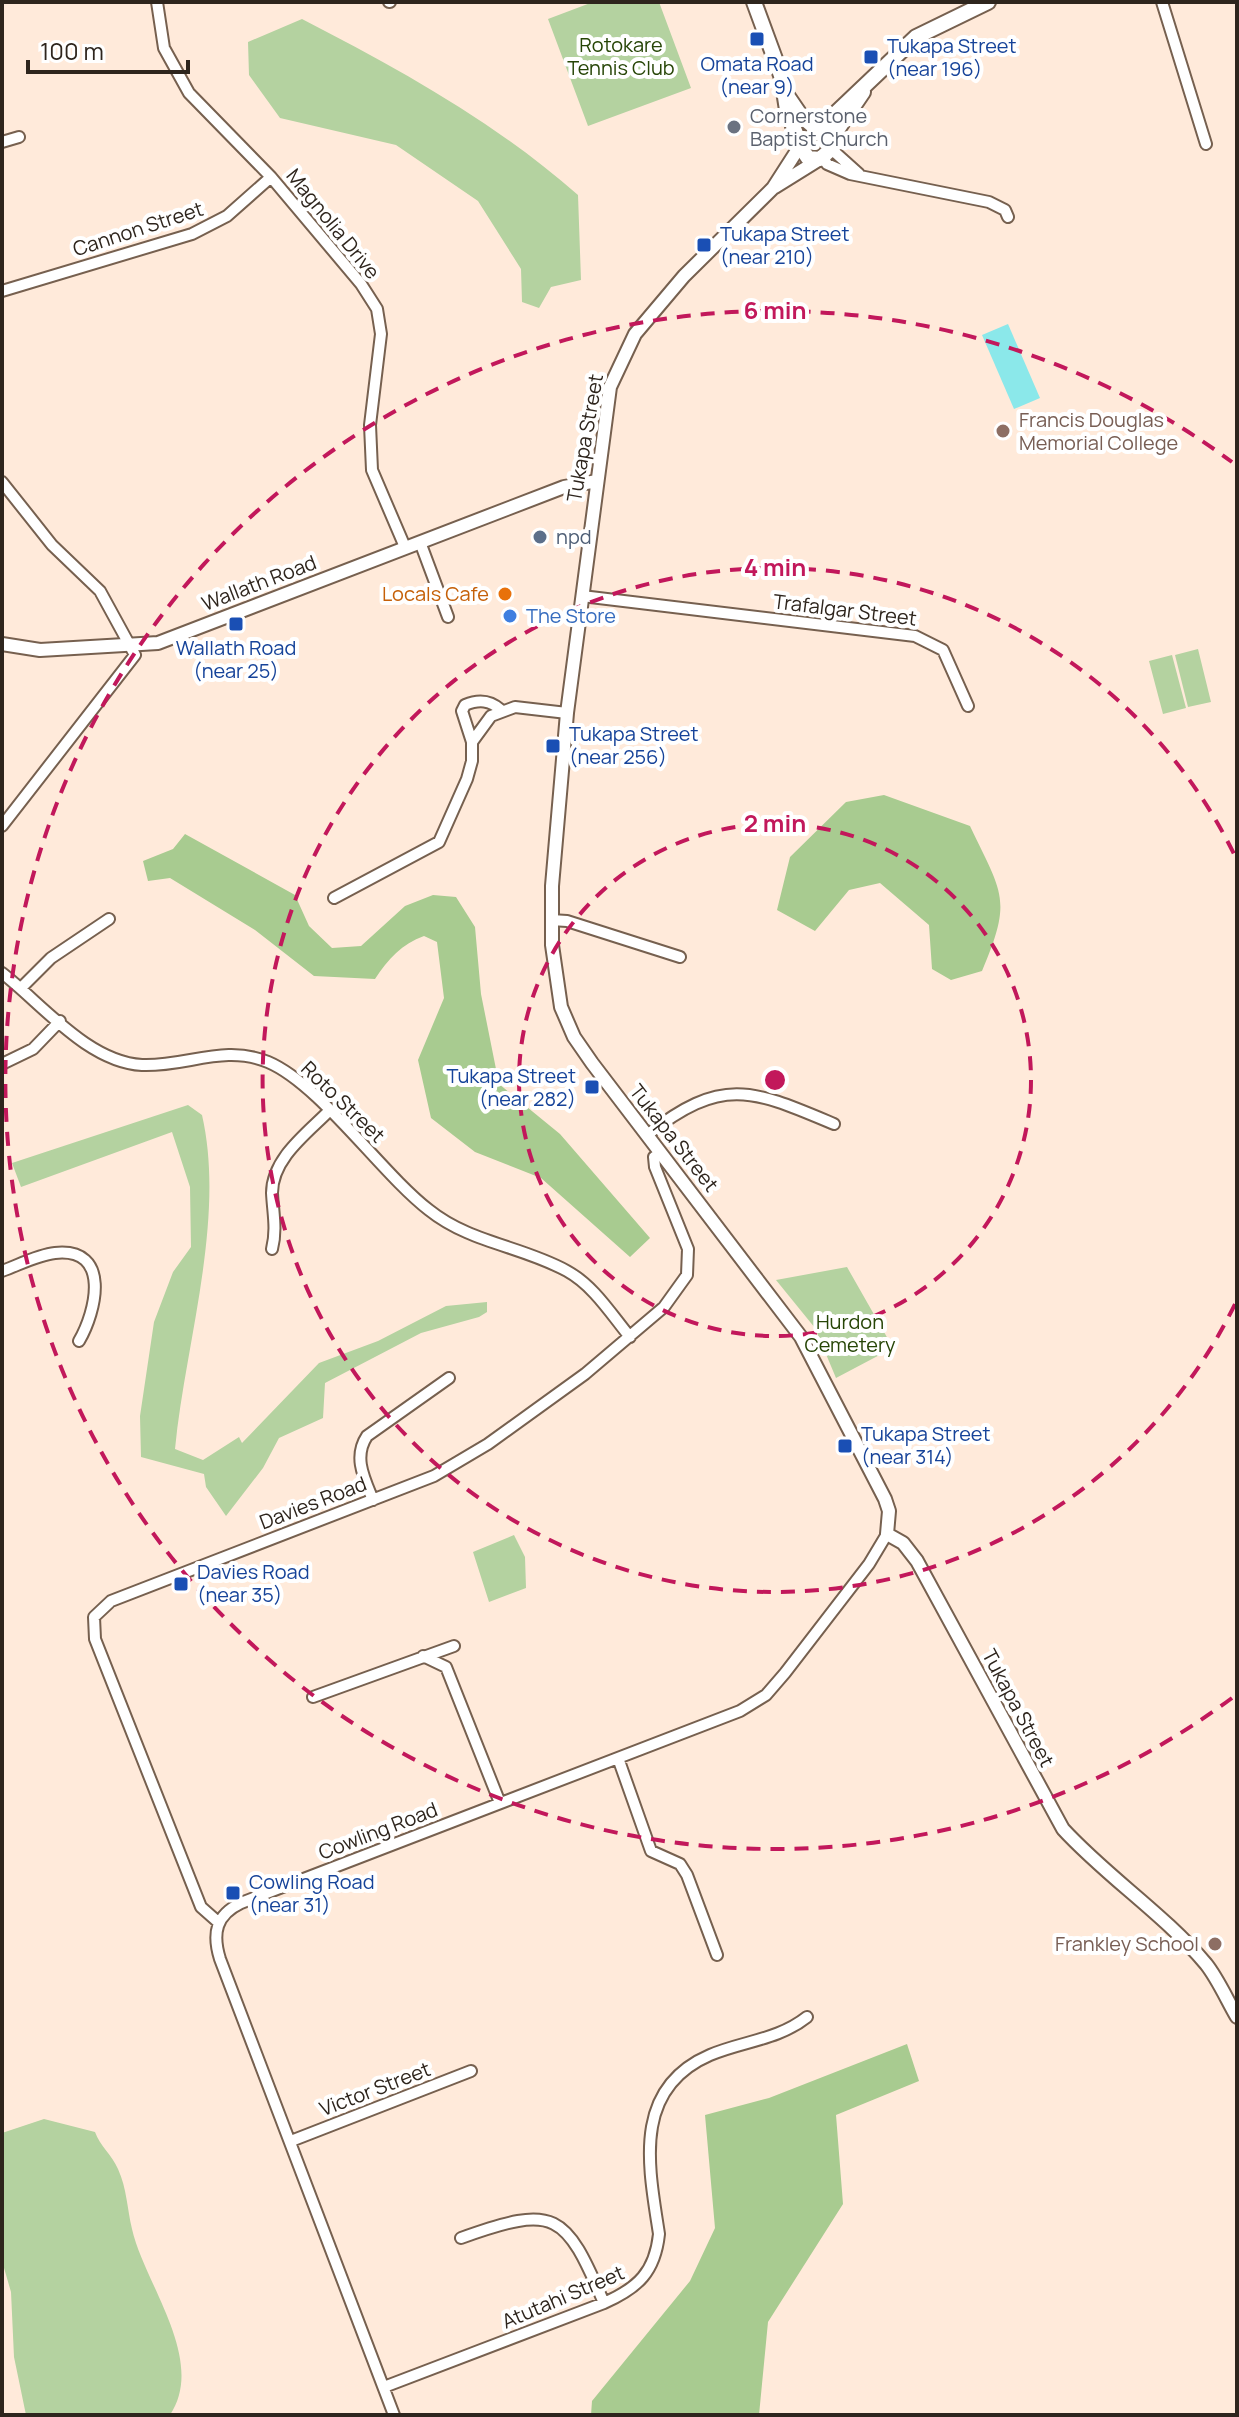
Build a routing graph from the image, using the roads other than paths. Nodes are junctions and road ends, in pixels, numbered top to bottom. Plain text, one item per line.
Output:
1 (157, 2) edge
2 (754, 2) edge
3 (988, 2) edge
4 (1162, 2) edge
5 (867, 85) junction
6 (786, 94) junction
7 (817, 131) junction
8 (19, 137) dead end
9 (2, 142) edge
10 (1206, 144) dead end
11 (800, 145) junction
12 (825, 151) junction
13 (271, 177) junction
14 (773, 188) junction
15 (1008, 217) dead end
16 (2, 291) edge
17 (597, 481) junction
18 (2, 482) edge
19 (420, 542) junction
20 (405, 547) junction
21 (582, 596) junction
22 (448, 617) dead end
23 (2, 644) edge
24 (129, 645) junction
25 (968, 706) dead end
26 (501, 710) junction
27 (567, 713) junction
28 (472, 742) junction
29 (2, 826) edge
30 (334, 898) dead end
31 (109, 919) dead end
32 (551, 920) junction
33 (680, 957) dead end
34 (2, 973) edge
35 (21, 988) junction
36 (60, 1021) junction
37 (2, 1064) edge
38 (328, 1112) junction
39 (834, 1124) dead end
40 (647, 1135) junction
41 (661, 1153) junction
42 (272, 1249) dead end
43 (2, 1271) edge
44 (630, 1337) junction
45 (79, 1341) dead end
46 (449, 1378) dead end
47 (373, 1500) junction
48 (887, 1534) junction
49 (454, 1646) dead end
50 (423, 1656) junction
51 (313, 1697) dead end
52 (618, 1758) junction
53 (500, 1803) junction
54 (218, 1922) junction
55 (717, 1955) dead end
56 (807, 2017) dead end
57 (1237, 2017) edge
58 (471, 2071) dead end
59 (291, 2141) junction
60 (461, 2238) dead end
61 (604, 2303) junction
62 (384, 2387) junction
63 (394, 2415) edge

1 - 13 street, Magnolia Drive
2 - 6 main road
3 - 5 main road, Tukapa Street
4 - 10 street
5 - 7 main road, Tukapa Street
5 - 12 main road, Tukapa Street
6 - 7 main road
6 - 11 main road
7 - 11 main road
7 - 12 main road
8 - 9 street
11 - 12 main road
11 - 14 street, Tukapa Street
12 - 14 street, Tukapa Street
12 - 15 street
13 - 16 street, Cannon Street
13 - 20 street, Magnolia Drive
14 - 17 street, Tukapa Street
17 - 19 street, Wallath Road
17 - 21 street, Tukapa Street
18 - 24 street
19 - 20 street, Wallath Road
19 - 22 street
20 - 24 street, Wallath Road
21 - 25 street, Trafalgar Street
21 - 27 street, Tukapa Street
23 - 24 street, Wallath Road
24 - 29 street
26 - 27 street
26 - 28 street
26 - 28 street
27 - 32 street, Tukapa Street
28 - 30 street
31 - 35 street
32 - 33 street
32 - 40 street, Tukapa Street
34 - 35 street, Roto Street
35 - 36 street, Roto Street
36 - 37 street
36 - 38 street, Roto Street
38 - 42 street
38 - 44 street, Roto Street
39 - 40 street
40 - 41 street, Tukapa Street
41 - 44 street, Davies Road
41 - 48 street, Tukapa Street
43 - 45 street
44 - 47 street, Davies Road
46 - 47 street
47 - 54 street, Davies Road
48 - 52 street, Cowling Road
48 - 57 street, Tukapa Street
49 - 50 street
50 - 51 street
50 - 53 street
52 - 53 street, Cowling Road
52 - 55 street
53 - 54 street, Cowling Road
54 - 59 street
56 - 61 street, Atutahi Street
58 - 59 street, Victor Street
59 - 62 street
60 - 61 street
61 - 62 street, Atutahi Street
62 - 63 street

